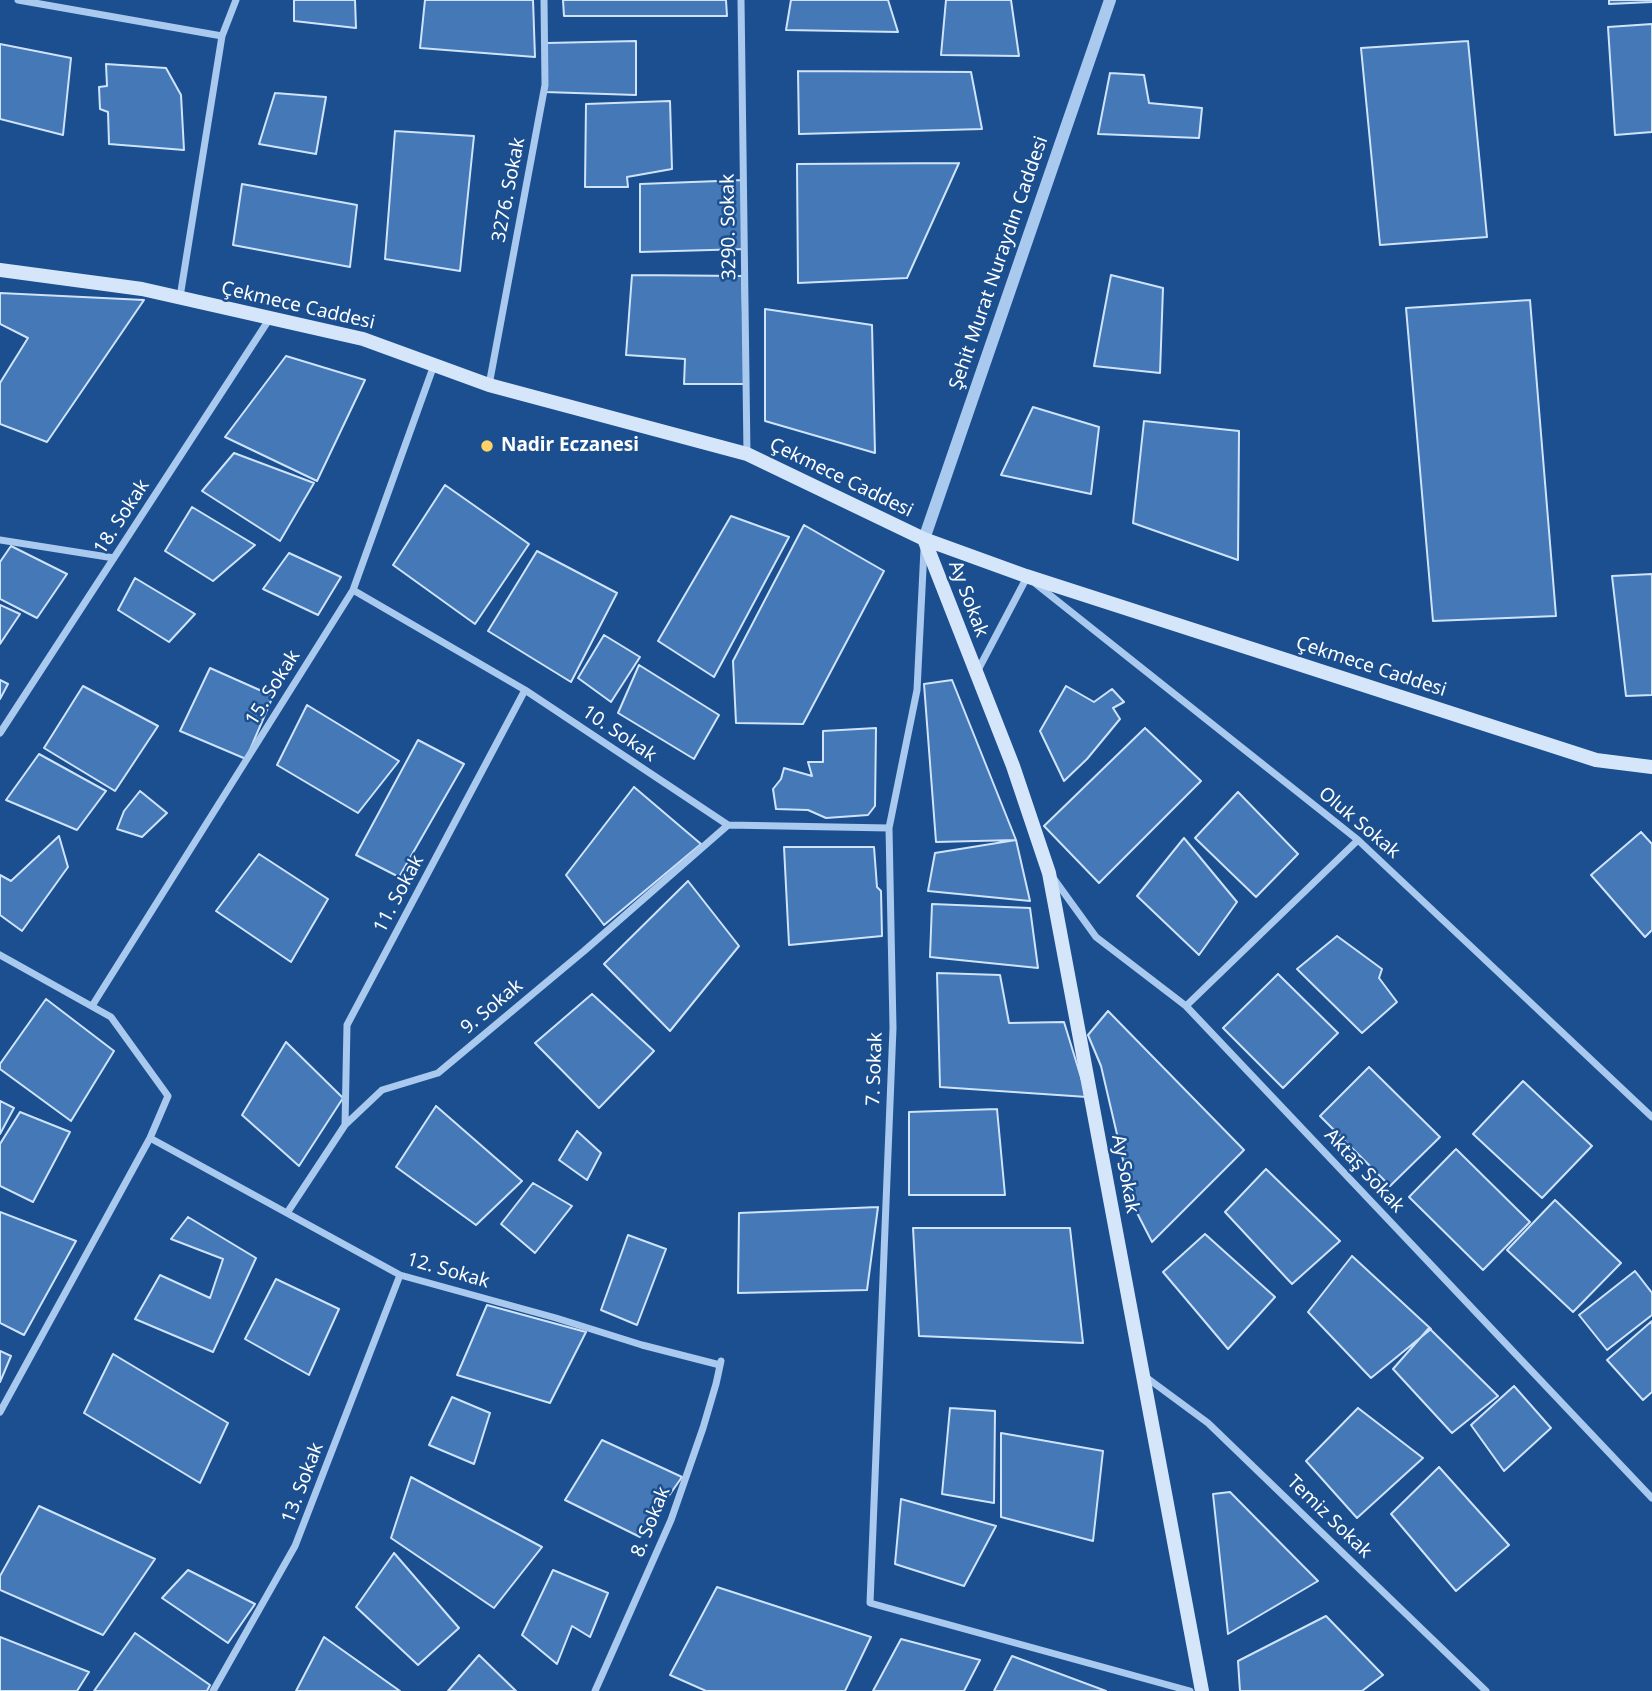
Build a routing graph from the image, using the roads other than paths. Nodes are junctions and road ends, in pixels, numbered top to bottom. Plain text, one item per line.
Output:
1 (18, 0) edge
2 (236, 0) edge
3 (544, 0) edge
4 (741, 0) edge
5 (1110, 0) edge
6 (222, 36) junction
7 (0, 270) edge
8 (179, 298) junction
9 (270, 318) junction
10 (434, 365) junction
11 (489, 385) junction
12 (747, 454) junction
13 (0, 540) edge
14 (924, 540) junction
15 (114, 558) junction
16 (1026, 576) junction
17 (353, 590) junction
18 (976, 673) junction
19 (525, 691) junction
20 (0, 733) edge
21 (1652, 767) edge
22 (728, 825) junction
23 (889, 828) junction
24 (1358, 840) junction
25 (1049, 873) junction
26 (0, 955) edge
27 (92, 1006) junction
28 (1186, 1006) junction
29 (1652, 1116) edge
30 (345, 1125) junction
31 (150, 1138) junction
32 (288, 1213) junction
33 (400, 1275) junction
34 (720, 1362) joint
35 (1143, 1375) junction
36 (0, 1412) edge
37 (1652, 1497) edge
38 (213, 1691) edge
39 (595, 1691) edge
40 (1189, 1691) edge
41 (1202, 1691) edge
42 (1486, 1691) edge

1 - 6 street
2 - 6 street
3 - 11 street, 3276. Sokak
4 - 12 street, 3290. Sokak
5 - 14 street, Şehit Murat Nuraydın Caddesi
6 - 8 street
7 - 8 main road, Çekmece Caddesi
8 - 9 main road, Çekmece Caddesi
9 - 10 main road, Çekmece Caddesi
9 - 15 street, 18. Sokak
10 - 11 main road, Çekmece Caddesi
10 - 17 street, 15. Sokak
11 - 12 main road, Çekmece Caddesi
12 - 14 main road, Çekmece Caddesi
13 - 15 street
14 - 16 main road, Çekmece Caddesi
14 - 18 main road, Ay Sokak
14 - 23 street, 7. Sokak
15 - 20 street, 18. Sokak
16 - 18 street, Ay Sokak
16 - 21 main road, Çekmece Caddesi
16 - 24 street, Oluk Sokak
17 - 19 street, 10. Sokak
17 - 27 street, 15. Sokak
18 - 25 main road, Ay Sokak
19 - 22 street, 10. Sokak
19 - 30 street, 11. Sokak
22 - 23 street
22 - 30 street, 9. Sokak
23 - 40 street, 7. Sokak
24 - 28 street
24 - 29 street, Oluk Sokak
25 - 28 street, Aktaş Sokak
25 - 35 main road, Ay Sokak
26 - 27 street
27 - 31 street
28 - 37 street, Aktaş Sokak
30 - 32 street, 9. Sokak
31 - 32 street, 12. Sokak
31 - 36 street
32 - 33 street, 12. Sokak
33 - 34 street, 12. Sokak
33 - 38 street, 13. Sokak
34 - 39 street, 8. Sokak
35 - 41 main road, Ay Sokak
35 - 42 street, Temiz Sokak

